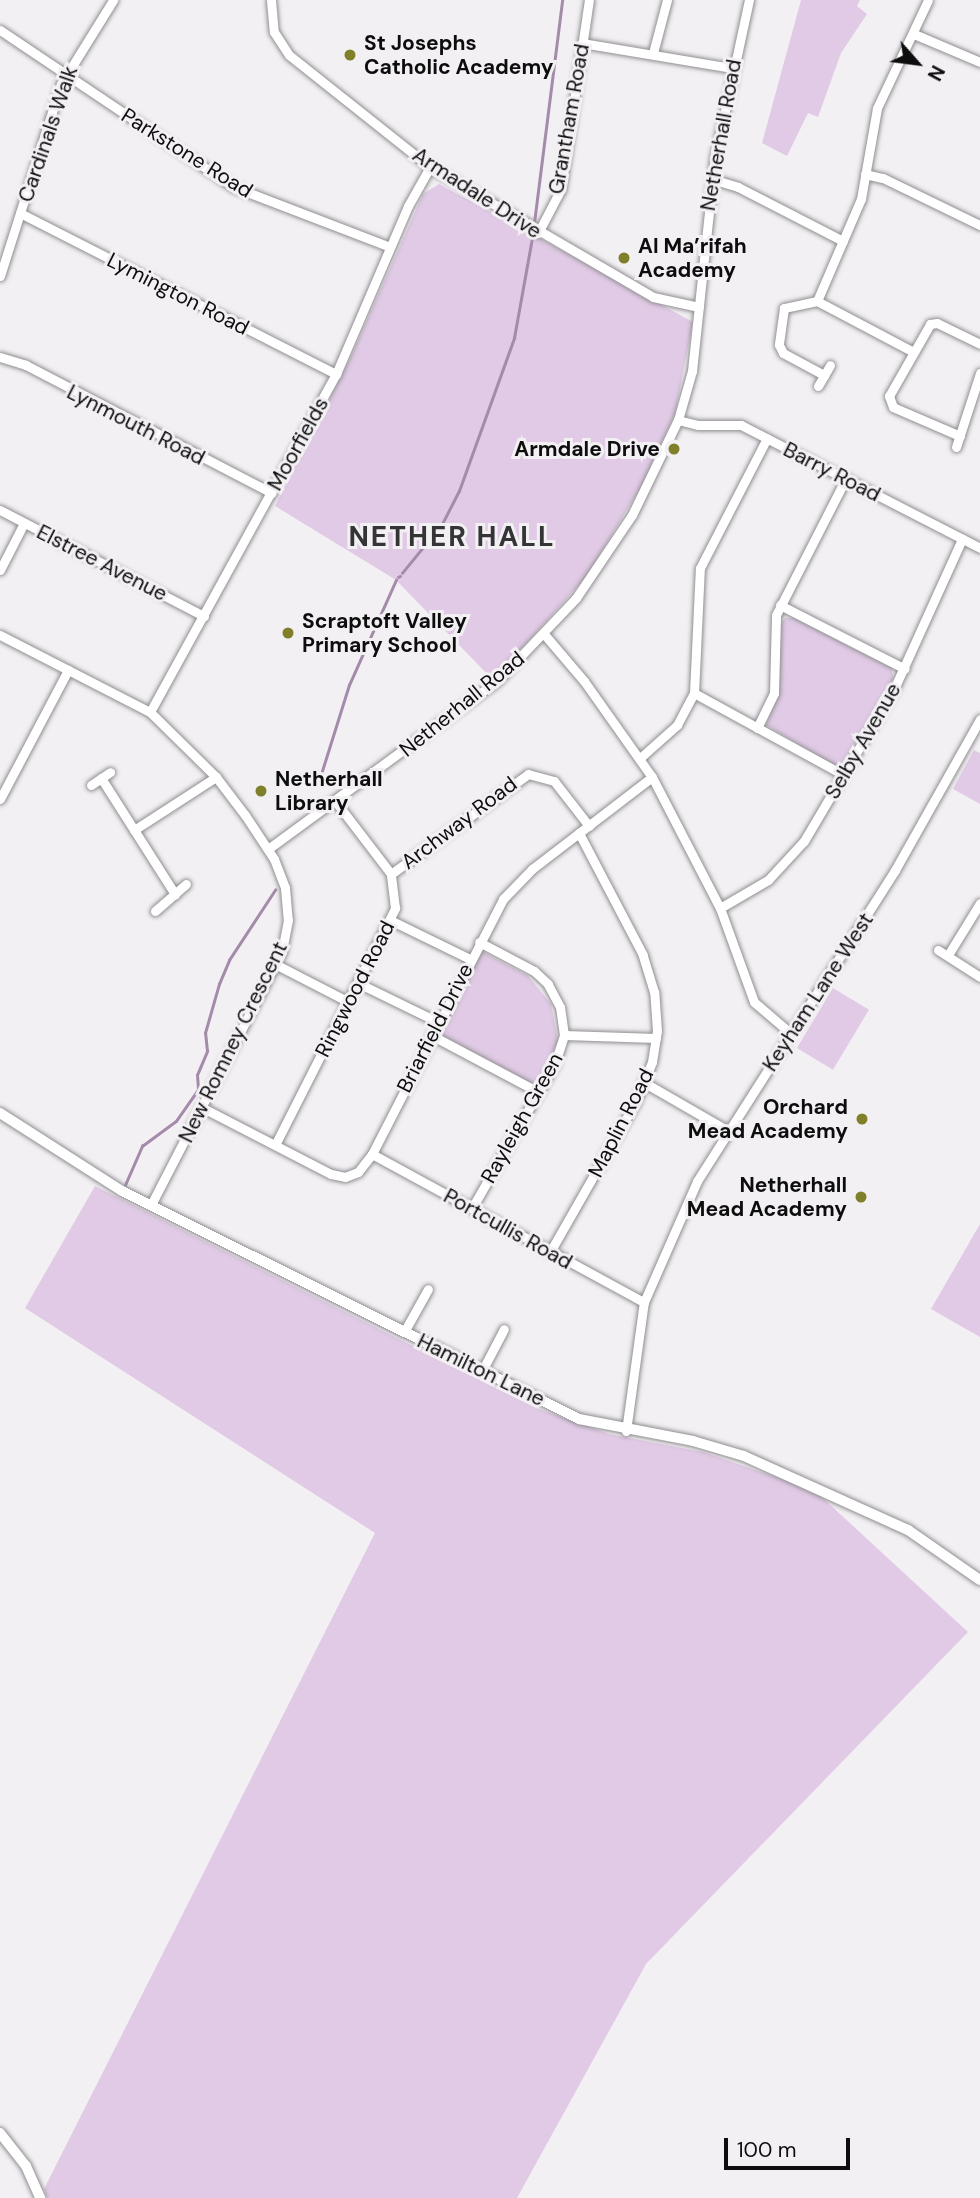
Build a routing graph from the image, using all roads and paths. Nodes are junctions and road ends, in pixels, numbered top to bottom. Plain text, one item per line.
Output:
1 (113, 0) edge
2 (271, 0) edge
3 (589, 0) edge
4 (667, 0) edge
5 (749, 0) edge
6 (928, 0) edge
7 (0, 30) edge
8 (914, 34) junction
9 (582, 43) junction
10 (653, 53) junction
11 (980, 62) edge
12 (732, 68) junction
13 (65, 75) junction
14 (430, 167) junction
15 (865, 174) junction
16 (712, 179) junction
17 (20, 213) junction
18 (980, 225) edge
19 (538, 233) junction
20 (843, 241) junction
21 (390, 247) junction
22 (0, 276) edge
23 (817, 302) junction
24 (699, 307) junction
25 (980, 344) edge
26 (912, 352) junction
27 (0, 357) edge
28 (830, 365) dead end
29 (980, 373) edge
30 (336, 374) junction
31 (824, 376) junction
32 (818, 386) dead end
33 (678, 420) junction
34 (960, 436) junction
35 (768, 438) junction
36 (956, 447) dead end
37 (846, 478) junction
38 (272, 493) junction
39 (0, 510) edge
40 (24, 523) junction
41 (962, 538) junction
42 (980, 548) edge
43 (0, 570) edge
44 (780, 605) junction
45 (204, 616) junction
46 (544, 634) junction
47 (0, 635) edge
48 (905, 669) junction
49 (68, 670) junction
50 (694, 693) junction
51 (150, 712) junction
52 (980, 719) edge
53 (757, 728) junction
54 (640, 758) junction
55 (110, 772) dead end
56 (844, 775) junction
57 (216, 777) junction
58 (652, 777) junction
59 (100, 778) junction
60 (91, 785) dead end
61 (0, 799) edge
62 (336, 802) junction
63 (589, 826) junction
64 (134, 831) junction
65 (579, 833) junction
66 (268, 849) junction
67 (391, 874) junction
68 (186, 884) dead end
69 (175, 894) junction
70 (980, 903) edge
71 (720, 908) junction
72 (155, 911) dead end
73 (390, 920) junction
74 (479, 942) junction
75 (938, 950) dead end
76 (948, 955) junction
77 (470, 959) junction
78 (275, 964) junction
79 (980, 977) edge
80 (358, 982) junction
81 (349, 1002) junction
82 (438, 1022) junction
83 (789, 1032) junction
84 (431, 1035) junction
85 (564, 1035) junction
86 (656, 1038) junction
87 (645, 1083) junction
88 (538, 1092) junction
89 (201, 1107) junction
90 (0, 1113) edge
91 (728, 1131) junction
92 (275, 1145) junction
93 (372, 1154) junction
94 (152, 1205) junction
95 (472, 1208) junction
96 (550, 1252) junction
97 (428, 1289) dead end
98 (644, 1302) junction
99 (504, 1329) dead end
100 (404, 1332) junction
101 (482, 1371) junction
102 (626, 1431) junction
103 (980, 1580) edge
104 (0, 2133) edge
105 (40, 2198) edge

1 - 13 street, Cardinals Walk
2 - 14 street, Armadale Drive
3 - 9 street, Grantham Road
4 - 10 street
5 - 12 street, Netherhall Road
6 - 8 street
7 - 13 street, Parkstone Road
8 - 11 street
8 - 15 street
9 - 10 street
9 - 19 street, Grantham Road
10 - 12 street
12 - 16 street, Netherhall Road
13 - 17 street, Cardinals Walk
13 - 21 street, Parkstone Road
14 - 19 street, Armadale Drive
14 - 21 street, Moorfields
15 - 18 street
15 - 20 street
16 - 20 street
16 - 24 street, Netherhall Road
17 - 22 street, Cardinals Walk
17 - 30 street, Lymington Road
19 - 24 street, Armadale Drive
20 - 23 street
21 - 30 street, Moorfields
23 - 26 street
23 - 31 street
24 - 33 street, Netherhall Road
25 - 26 street
26 - 34 street
27 - 38 street, Lynmouth Road
28 - 31 street
29 - 34 street
30 - 38 street, Moorfields
31 - 32 street
33 - 35 street, Barry Road
33 - 46 street, Netherhall Road
34 - 36 street
35 - 37 street, Barry Road
35 - 50 street
37 - 41 street, Barry Road
37 - 44 street
38 - 45 street, Moorfields
39 - 40 street, Elstree Avenue
40 - 43 street
40 - 45 street, Elstree Avenue
41 - 42 street, Barry Road
41 - 48 street, Selby Avenue
44 - 48 street
44 - 53 street
45 - 51 street, Moorfields
46 - 54 street
46 - 62 street, Netherhall Road
47 - 49 street, New Romney Crescent
48 - 56 street, Selby Avenue
49 - 51 street, New Romney Crescent
49 - 61 street
50 - 53 street
50 - 54 street
51 - 57 street, New Romney Crescent
52 - 83 street, Keyham Lane West
53 - 56 street
54 - 58 street
55 - 59 street
56 - 71 street, Selby Avenue
57 - 64 street
57 - 66 street, New Romney Crescent
58 - 63 street, Briarfield Drive
58 - 71 street
59 - 60 street
59 - 64 street
62 - 66 street, Netherhall Road
62 - 67 street
63 - 65 street, Briarfield Drive
63 - 67 street, Archway Road
64 - 69 street
65 - 74 street, Briarfield Drive
65 - 86 street, Maplin Road
66 - 78 street, New Romney Crescent
67 - 73 street, Ringwood Road
68 - 69 street
69 - 72 street
70 - 76 street
71 - 83 street
73 - 77 street
73 - 80 street, Ringwood Road
74 - 77 street, Briarfield Drive
74 - 85 street, Rayleigh Green
75 - 76 street
76 - 79 street
77 - 82 street, Briarfield Drive
78 - 81 street
78 - 89 street, New Romney Crescent
80 - 81 street, Ringwood Road
80 - 82 street
81 - 92 street, Ringwood Road
82 - 84 street, Briarfield Drive
83 - 91 street, Keyham Lane West
84 - 88 street
84 - 93 street, Briarfield Drive
85 - 86 street
85 - 88 street, Rayleigh Green
86 - 87 street, Maplin Road
87 - 91 street
87 - 96 street, Maplin Road
88 - 95 street, Rayleigh Green
89 - 92 street, Briarfield Drive
89 - 94 street, New Romney Crescent
90 - 94 street, Hamilton Lane
91 - 98 street, Keyham Lane West
92 - 93 street, Briarfield Drive
93 - 95 street, Portcullis Road
94 - 100 street, Hamilton Lane
95 - 96 street, Portcullis Road
96 - 98 street, Portcullis Road
97 - 100 street
98 - 102 street, Keyham Lane West
99 - 101 street
100 - 101 street, Hamilton Lane
101 - 102 street, Hamilton Lane
102 - 103 street, Hamilton Lane
104 - 105 street

